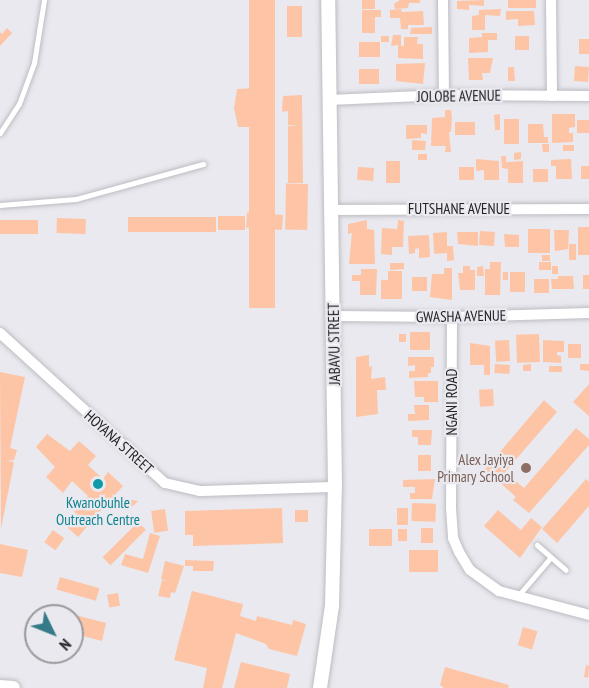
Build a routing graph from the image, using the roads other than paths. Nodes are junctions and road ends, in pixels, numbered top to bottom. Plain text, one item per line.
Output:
1 (44, 0) edge
2 (328, 0) edge
3 (443, 0) edge
4 (551, 0) edge
5 (444, 95) junction
6 (552, 96) junction
7 (589, 96) edge
8 (329, 100) junction
9 (0, 133) edge
10 (203, 164) dead end
11 (0, 205) edge
12 (589, 208) edge
13 (330, 210) junction
14 (589, 313) edge
15 (334, 316) junction
16 (452, 317) junction
17 (0, 333) edge
18 (335, 487) junction
19 (537, 545) dead end
20 (551, 557) junction
21 (566, 570) dead end
22 (517, 597) junction
23 (589, 615) edge
24 (0, 687) edge
25 (13, 688) edge
26 (320, 688) edge

1 - 9 lane
2 - 8 street, JABAVU STREET
3 - 5 street
4 - 6 street
5 - 6 street, JOLOBE AVENUE
5 - 8 street, JOLOBE AVENUE
6 - 7 street, JOLOBE AVENUE
8 - 13 street, JABAVU STREET
10 - 11 lane
12 - 13 street, FUTSHANE AVENUE
13 - 15 street, JABAVU STREET
14 - 16 street, GWASHA AVENUE
15 - 16 street, GWASHA AVENUE
15 - 18 street, JABAVU STREET
16 - 22 street, NGANI ROAD
17 - 18 street, HOYANA STREET
18 - 26 street, JABAVU STREET
19 - 20 lane
20 - 21 lane
20 - 22 lane
22 - 23 street, NGANI ROAD
24 - 25 street

